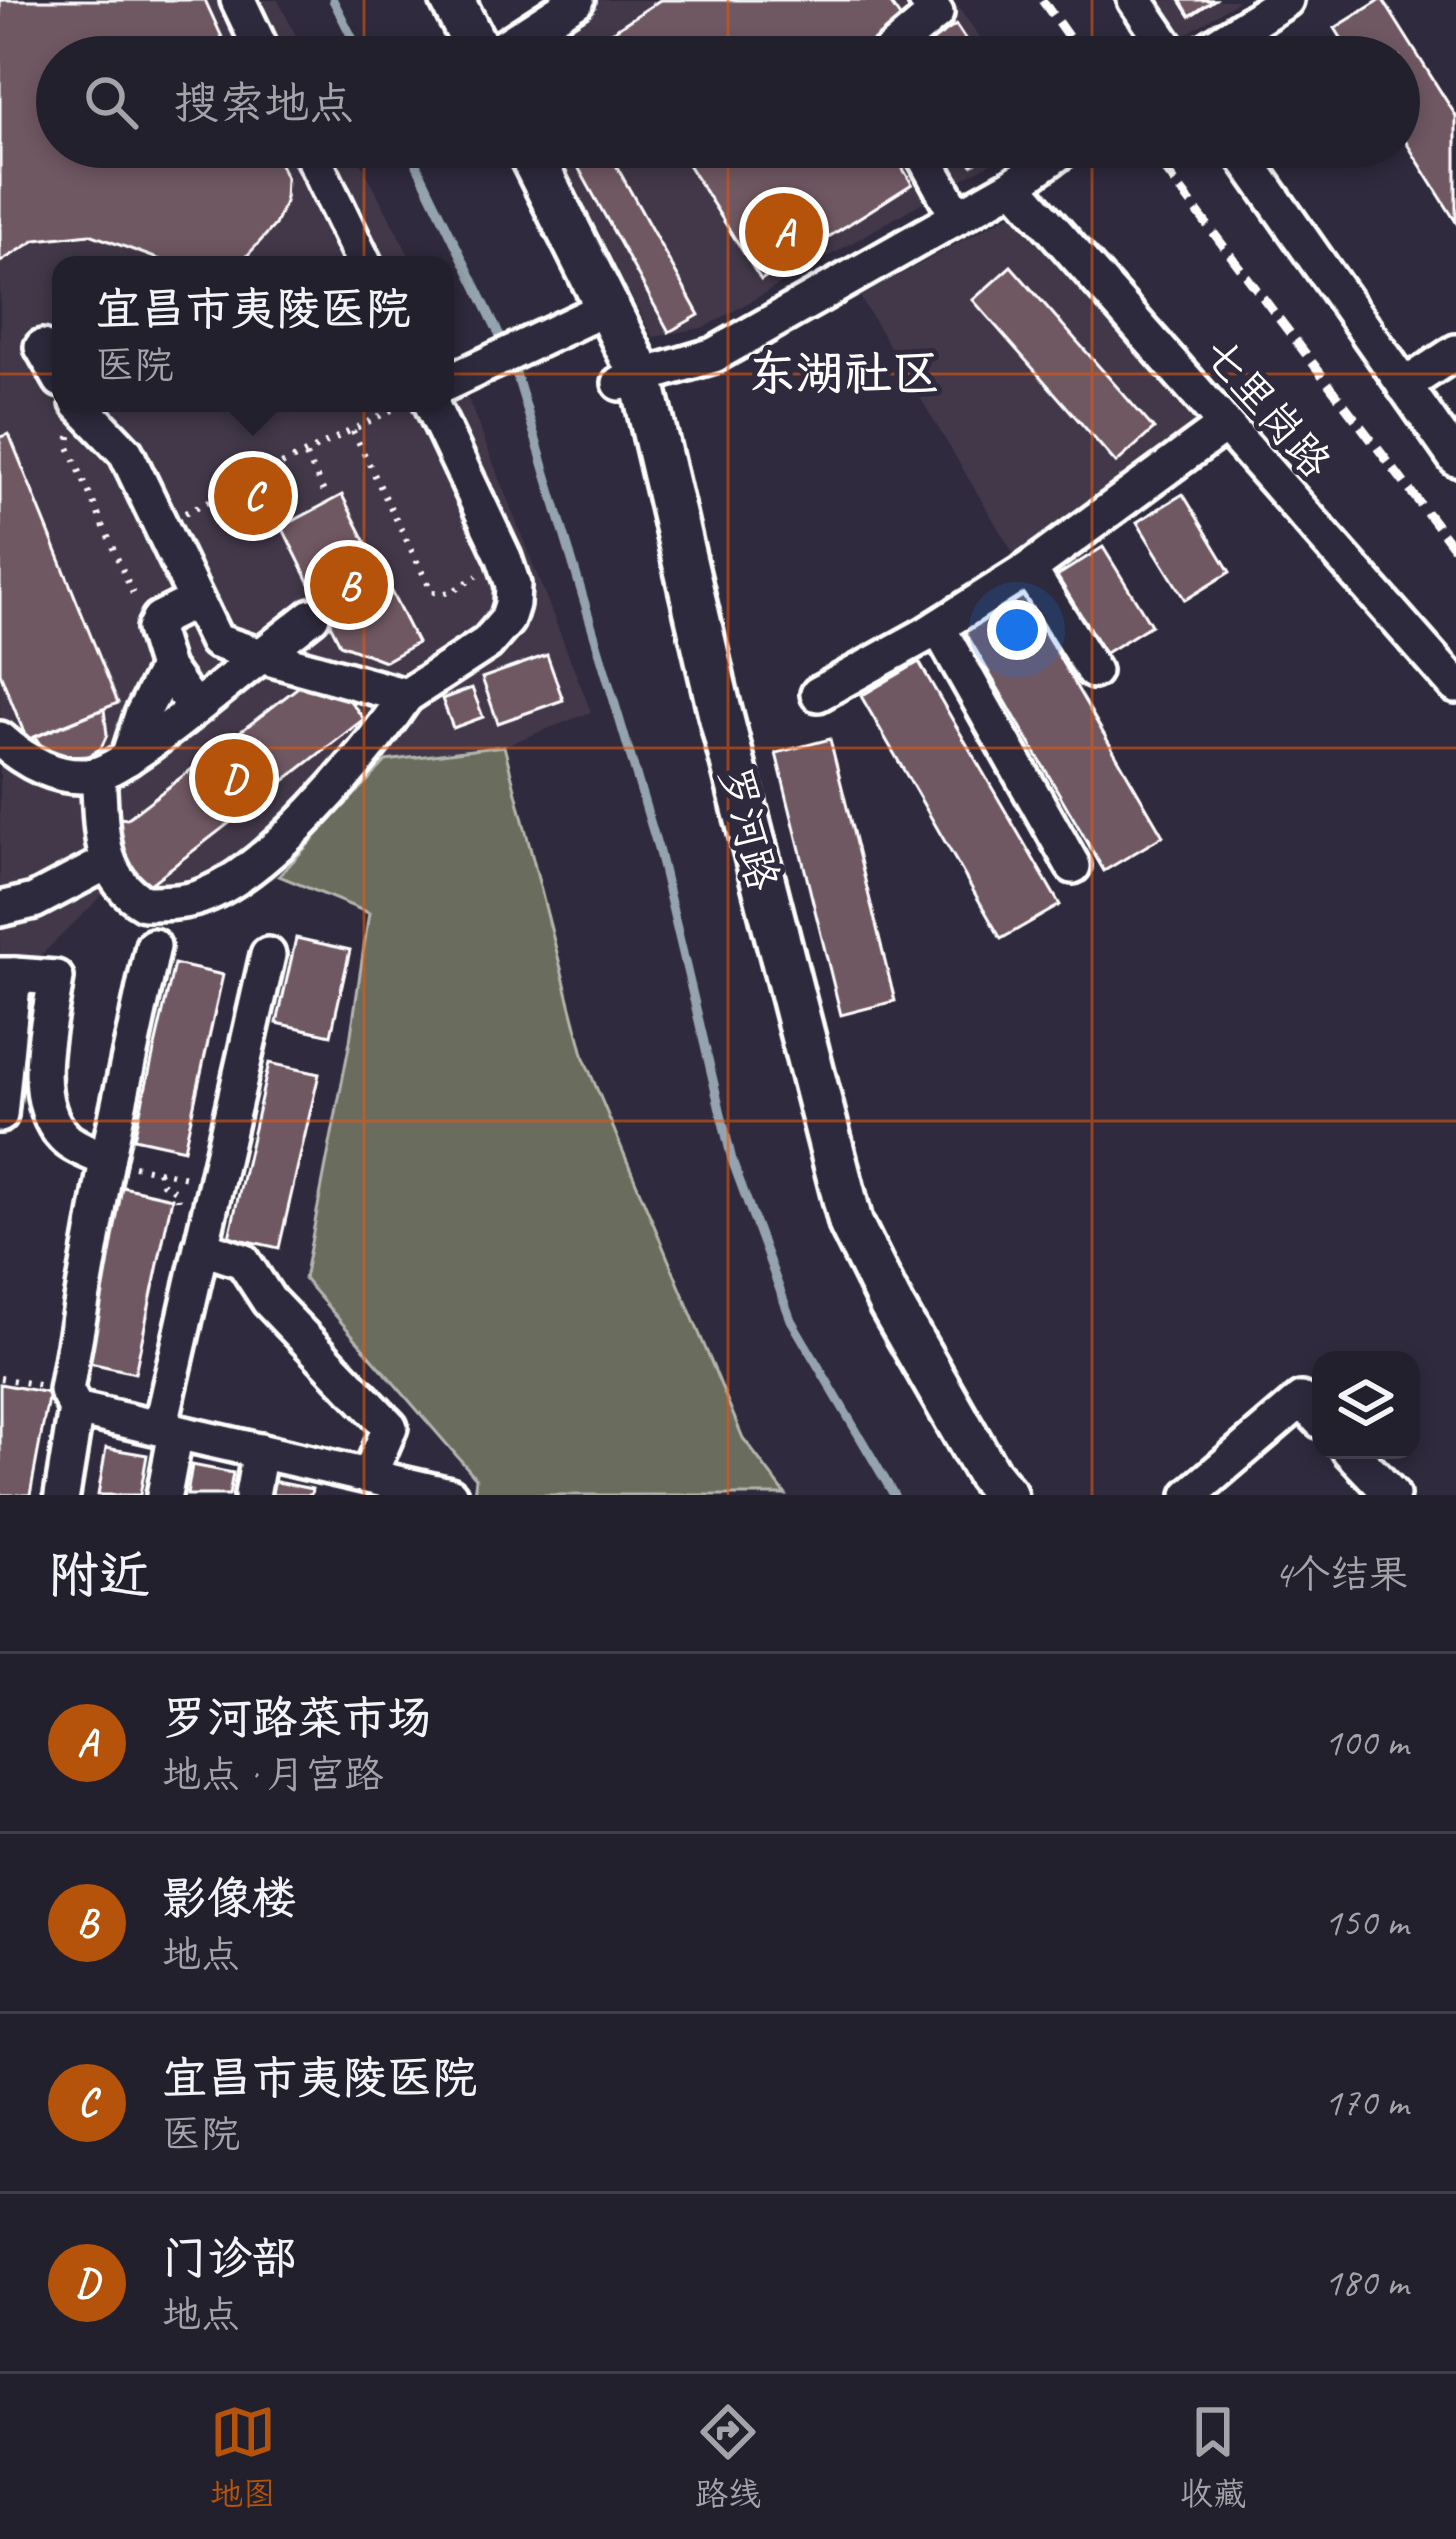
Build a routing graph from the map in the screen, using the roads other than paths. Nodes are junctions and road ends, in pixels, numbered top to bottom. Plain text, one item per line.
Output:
1 (238, 0) edge
2 (423, 0) edge
3 (452, 0) edge
4 (577, 0) edge
5 (926, 0) edge
6 (1135, 0) edge
7 (1286, 0) edge
8 (255, 36) edge
9 (441, 36) edge
10 (473, 36) edge
11 (519, 36) edge
12 (909, 36) edge
13 (1160, 36) edge
14 (1230, 36) edge
15 (318, 168) edge
16 (510, 168) edge
17 (536, 168) edge
18 (931, 168) edge
19 (1038, 168) edge
20 (1252, 168) edge
21 (1014, 185) junction
22 (957, 216) junction
23 (361, 256) edge
24 (587, 317) junction
25 (42, 347) dead end
26 (1456, 352) edge
27 (52, 364) edge
28 (630, 379) junction
29 (454, 380) edge
30 (1404, 386) junction
31 (435, 412) edge
32 (75, 414) edge
33 (1224, 426) junction
34 (1456, 459) edge
35 (1029, 569) junction
36 (195, 601) junction
37 (312, 616) dead end
38 (938, 627) junction
39 (261, 656) junction
40 (166, 668) junction
41 (1093, 671) dead end
42 (1456, 686) edge
43 (818, 694) dead end
44 (406, 695) junction
45 (193, 706) junction
46 (0, 740) edge
47 (128, 758) junction
48 (98, 774) junction
49 (106, 863) junction
50 (1073, 866) dead end
51 (0, 909) edge
52 (153, 946) dead end
53 (268, 955) dead end
54 (7, 975) edge
55 (0, 1115) edge
56 (107, 1160) junction
57 (201, 1247) junction
58 (76, 1409) junction
59 (1311, 1410) edge
60 (168, 1430) junction
61 (260, 1451) junction
62 (1358, 1459) edge
63 (358, 1481) edge
64 (62, 1495) edge
65 (164, 1495) edge
66 (253, 1495) edge
67 (450, 1495) edge
68 (976, 1495) edge
69 (1005, 1495) edge
70 (1190, 1495) edge
71 (1392, 1495) edge

1 - 8 street
2 - 9 main road
3 - 10 main road
4 - 11 street
5 - 12 street
6 - 13 street
7 - 14 street
15 - 23 street
16 - 24 main road, 罗河路
17 - 28 main road, 罗河路
18 - 22 street
19 - 21 street
20 - 30 street
21 - 22 street
21 - 33 street, 七里岗路
22 - 28 street
24 - 28 main road, 罗河路
24 - 29 street
25 - 27 street
26 - 30 street
28 - 68 main road, 罗河路
28 - 69 main road, 罗河路
30 - 34 street
31 - 44 street
32 - 36 street
33 - 35 street
33 - 42 street, 七里岗路
35 - 38 street
35 - 41 street
36 - 39 street
36 - 40 street
37 - 39 street
38 - 43 street
38 - 50 street
39 - 44 street
39 - 45 street
40 - 45 street
40 - 47 street
44 - 49 street
45 - 47 street
46 - 48 street
47 - 48 street
48 - 49 street
49 - 51 street
52 - 56 street
53 - 57 street
54 - 55 street
54 - 56 street
56 - 58 street
57 - 60 street
57 - 63 street
58 - 60 street
58 - 64 street
59 - 70 street
60 - 61 street
60 - 65 street
61 - 63 street
61 - 66 street
62 - 71 street
63 - 67 street

